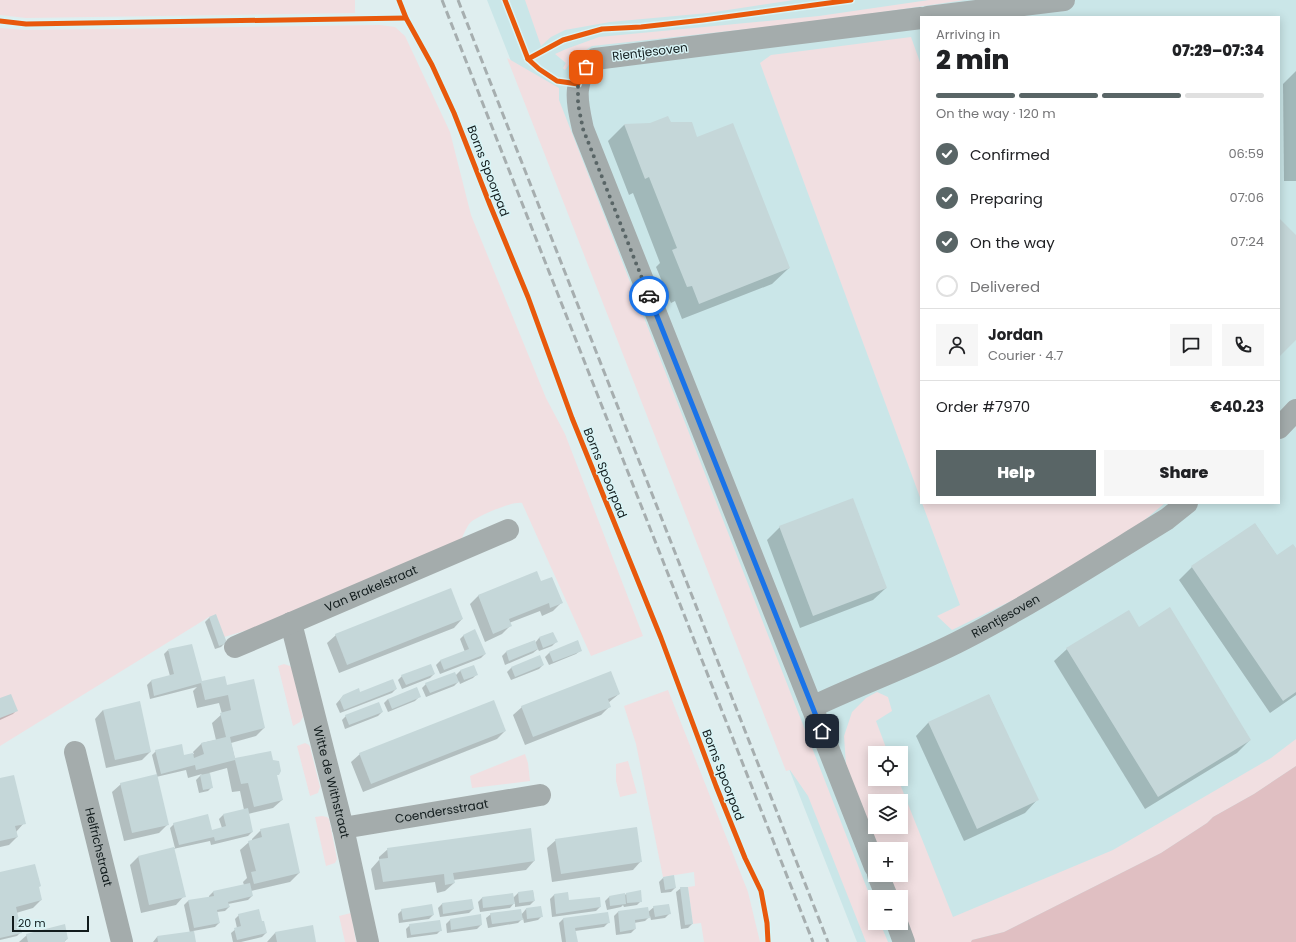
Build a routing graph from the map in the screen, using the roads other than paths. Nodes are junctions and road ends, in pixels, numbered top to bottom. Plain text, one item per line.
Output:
1 (1064, 0) edge
2 (936, 16) edge
3 (920, 18) edge
4 (1296, 410) edge
5 (1280, 427) edge
6 (1186, 504) edge
7 (508, 530) dead end
8 (291, 623) junction
9 (235, 647) dead end
10 (812, 707) junction
11 (75, 752) dead end
12 (540, 795) dead end
13 (344, 828) junction
14 (868, 849) edge
15 (900, 930) edge
16 (122, 942) edge
17 (368, 942) edge
18 (904, 942) edge

1 - 2 street
3 - 10 street, Rientjesoven
4 - 5 street
6 - 10 street, Rientjesoven
7 - 8 street, Van Brakelstraat
8 - 9 street, Van Brakelstraat
8 - 13 street, Witte de Withstraat
10 - 14 street, Rientjesoven
11 - 16 street, Helfrichstraat
12 - 13 street, Coendersstraat
13 - 17 street, Witte de Withstraat
15 - 18 street

